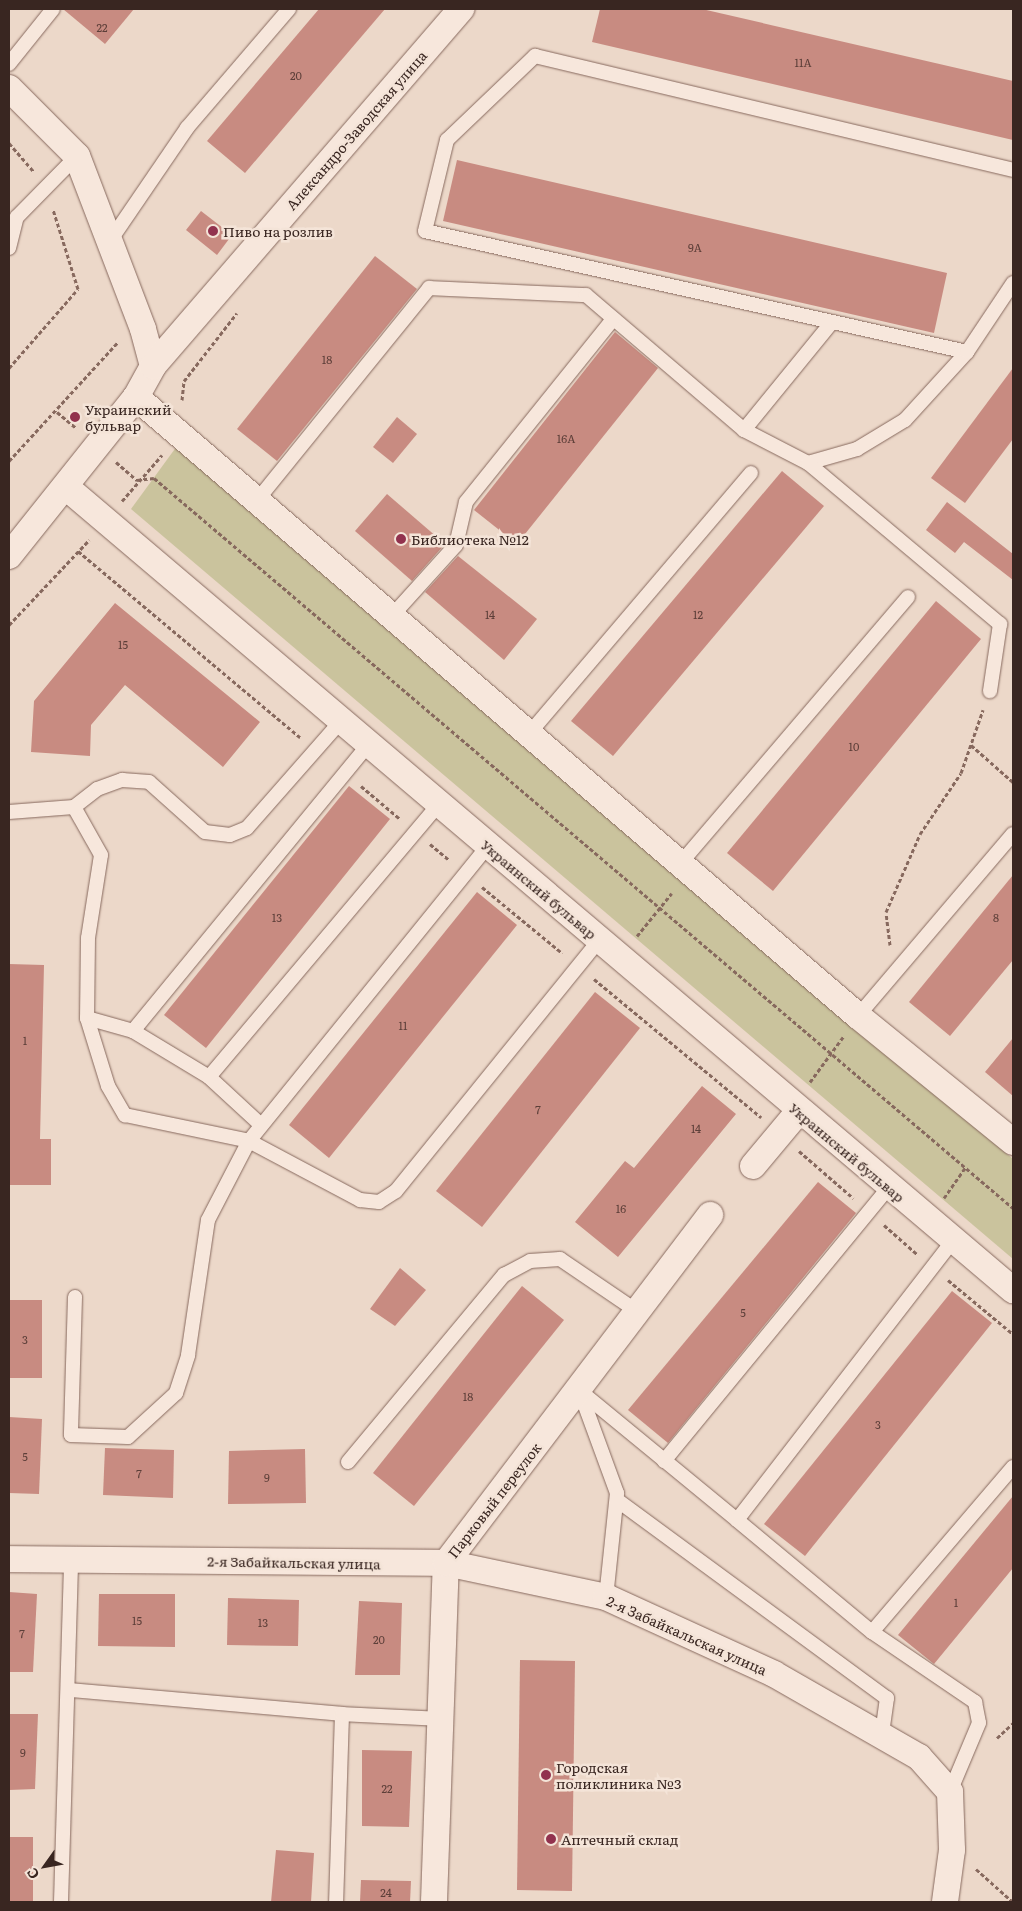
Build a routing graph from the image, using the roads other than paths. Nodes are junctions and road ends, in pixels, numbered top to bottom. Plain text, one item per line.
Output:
1 (53, 9) edge
2 (289, 9) edge
3 (461, 9) edge
4 (9, 64) edge
5 (9, 88) edge
6 (77, 156) junction
7 (1013, 170) edge
8 (110, 240) junction
9 (9, 248) edge
10 (1013, 283) edge
11 (613, 319) junction
12 (832, 322) junction
13 (967, 352) junction
14 (152, 366) junction
15 (136, 397) junction
16 (744, 430) junction
17 (808, 463) junction
18 (751, 473) dead end
19 (66, 487) junction
20 (255, 503) junction
21 (36, 520) junction
22 (9, 527) edge
23 (9, 556) edge
24 (908, 597) dead end
25 (390, 618) junction
26 (990, 691) road end
27 (340, 721) junction
28 (528, 735) junction
29 (368, 745) junction
30 (439, 804) junction
31 (74, 807) junction
32 (9, 812) edge
33 (1013, 834) edge
34 (488, 846) junction
35 (685, 869) junction
36 (599, 940) junction
37 (858, 1016) junction
38 (87, 1018) junction
39 (133, 1031) junction
40 (208, 1077) junction
41 (796, 1108) junction
42 (261, 1125) junction
43 (249, 1141) junction
44 (1013, 1142) edge
45 (753, 1166) dead end
46 (889, 1187) junction
47 (710, 1215) dead end
48 (953, 1241) junction
49 (1013, 1290) edge
50 (75, 1297) dead end
51 (634, 1310) junction
52 (580, 1391) junction
53 (664, 1461) junction
54 (348, 1462) dead end
55 (1013, 1467) edge
56 (617, 1500) junction
57 (737, 1520) junction
58 (9, 1559) edge
59 (71, 1560) junction
60 (446, 1563) junction
61 (606, 1597) junction
62 (872, 1632) junction
63 (70, 1690) junction
64 (342, 1714) junction
65 (440, 1719) junction
66 (882, 1734) junction
67 (950, 1792) junction
68 (61, 1902) edge
69 (336, 1902) edge
70 (434, 1902) edge
71 (945, 1902) edge

1 - 4 lane
2 - 8 lane
3 - 14 street, Александро-Заводская улица
5 - 6 street
6 - 8 street
6 - 9 lane
7 - 12 lane
8 - 14 street
10 - 13 lane
11 - 16 lane
11 - 20 lane
11 - 25 lane
12 - 13 lane
12 - 16 lane
13 - 17 lane
14 - 15 street, Александро-Заводская улица
15 - 19 street, Александро-Заводская улица
15 - 20 street
16 - 17 lane
17 - 26 lane
18 - 28 lane
19 - 21 street, Александро-Заводская улица
19 - 27 street, Украинский бульвар
20 - 25 street
21 - 22 street
21 - 23 street, Александро-Заводская улица
24 - 35 lane
25 - 28 street
27 - 29 street, Украинский бульвар
27 - 31 lane
28 - 35 street
29 - 30 street, Украинский бульвар
29 - 39 lane
30 - 34 street, Украинский бульвар
30 - 40 lane
31 - 32 lane
31 - 38 lane
33 - 37 lane
34 - 36 street, Украинский бульвар
34 - 42 lane
35 - 37 street
36 - 41 street, Украинский бульвар
36 - 43 lane
37 - 44 street
38 - 39 lane
38 - 43 lane
39 - 40 lane
40 - 42 lane
41 - 45 street
41 - 46 street, Украинский бульвар
42 - 43 lane
43 - 50 lane
46 - 48 street, Украинский бульвар
46 - 53 lane
47 - 51 street, Парковый переулок
48 - 49 street, Украинский бульвар
48 - 57 lane
51 - 52 street, Парковый переулок
51 - 54 lane
52 - 53 lane
52 - 56 lane
52 - 60 street, Парковый переулок
53 - 57 lane
55 - 62 lane
56 - 61 lane
56 - 66 lane
57 - 62 lane
58 - 59 street, 2-я Забайкальская улица
59 - 60 street, 2-я Забайкальская улица
59 - 63 lane
60 - 61 street, 2-я Забайкальская улица
60 - 65 street, Парковый переулок
61 - 66 street, 2-я Забайкальская улица
62 - 67 lane
63 - 64 lane
63 - 68 lane
64 - 65 lane
64 - 69 lane
65 - 70 street, Парковый переулок
66 - 67 street, 2-я Забайкальская улица
67 - 71 street

